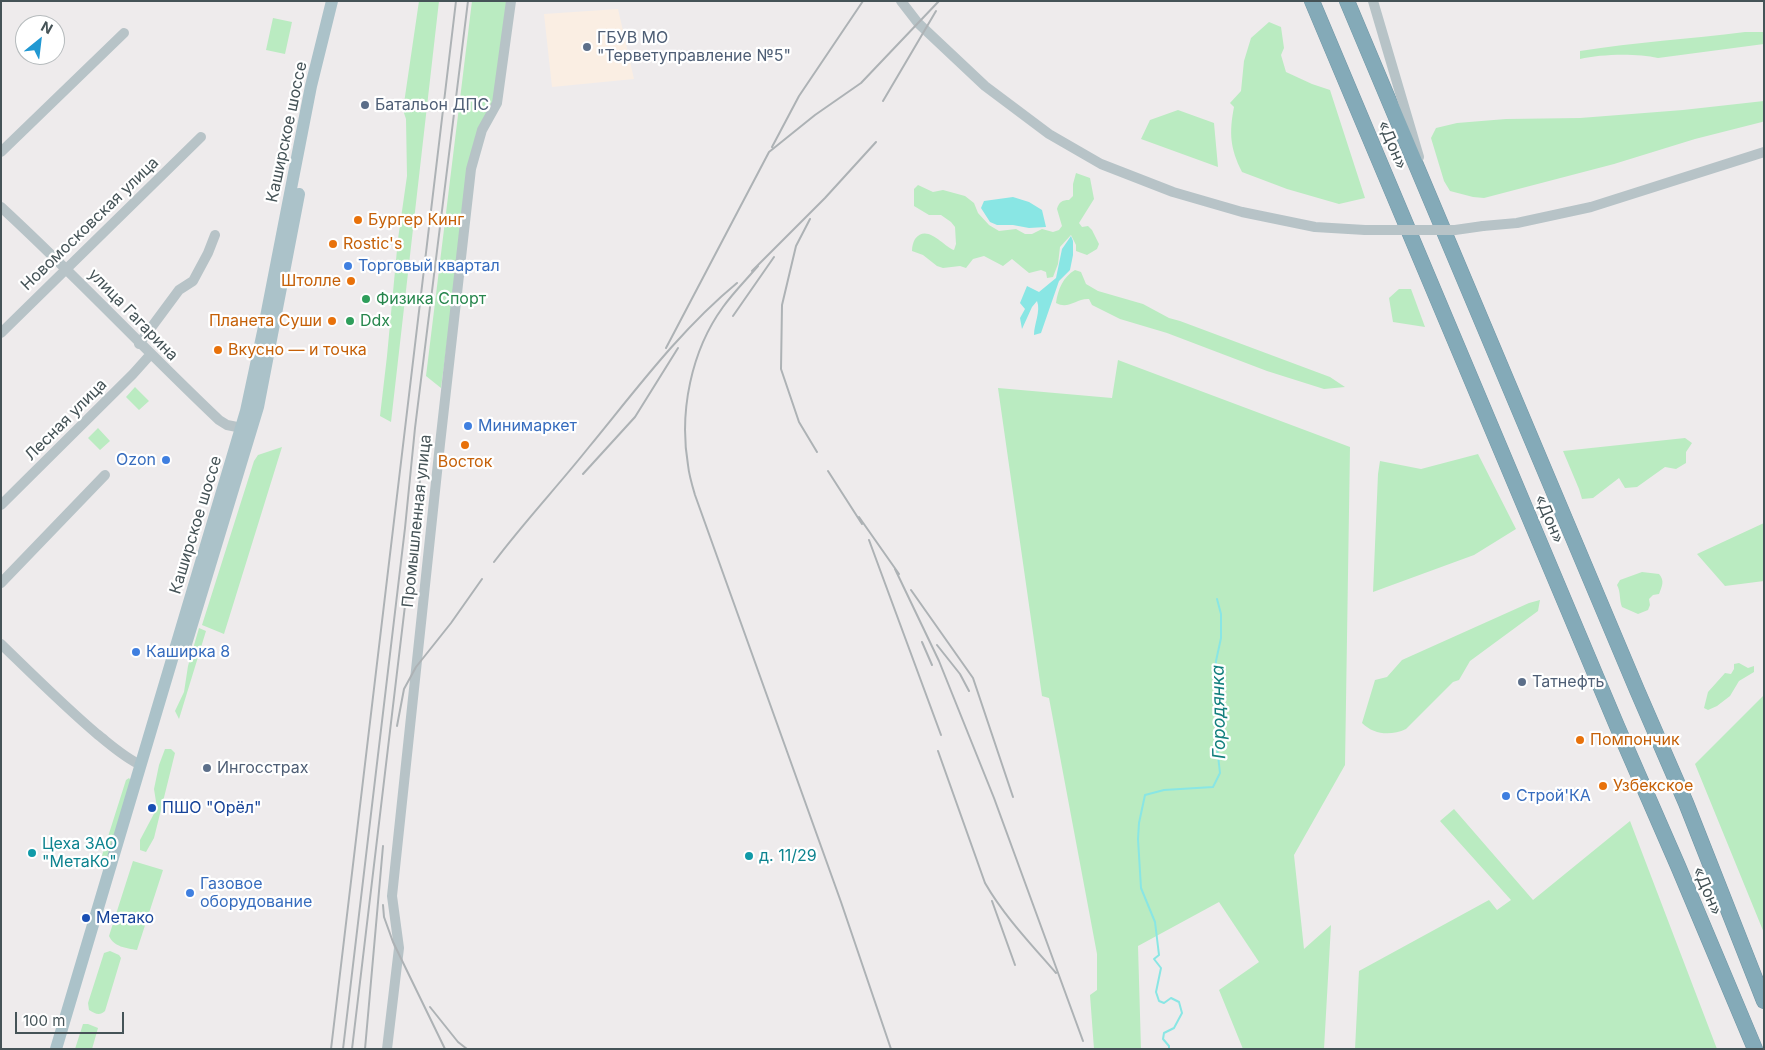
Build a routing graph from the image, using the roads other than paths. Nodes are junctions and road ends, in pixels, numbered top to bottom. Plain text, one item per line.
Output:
1 (332, 1) edge
2 (340, 1) edge
3 (511, 1) edge
4 (902, 1) edge
5 (1312, 1) edge
6 (1347, 1) edge
7 (1373, 1) edge
8 (124, 33) dead end
9 (201, 137) dead end
10 (1, 152) edge
11 (1764, 152) edge
12 (1, 207) edge
13 (1435, 210) junction
14 (215, 235) dead end
15 (66, 268) junction
16 (1, 333) edge
17 (139, 344) junction
18 (150, 355) junction
19 (246, 429) junction
20 (105, 475) dead end
21 (1, 505) edge
22 (1, 583) edge
23 (1, 644) edge
24 (141, 765) junction
25 (1764, 1001) edge
26 (56, 1049) edge
27 (65, 1049) edge
28 (387, 1049) edge
29 (1754, 1049) edge

1 - 19 main road, Каширское шоссе
2 - 19 main road, Каширское шоссе
3 - 28 street, Промышленная улица
4 - 11 street, bridge
5 - 29 highway, «Дон»
6 - 13 highway, «Дон»
7 - 13 street
8 - 10 street
9 - 15 street, Новомосковская улица
12 - 15 street, улица Гагарина
13 - 25 highway, «Дон»
14 - 17 street
15 - 16 street, Новомосковская улица
15 - 17 street, улица Гагарина
17 - 18 street, улица Гагарина
18 - 19 street, улица Гагарина
18 - 21 street, Лесная улица
19 - 24 main road, Каширское шоссе
19 - 27 main road, Каширское шоссе
20 - 22 street
23 - 24 street
24 - 26 main road, Каширское шоссе

